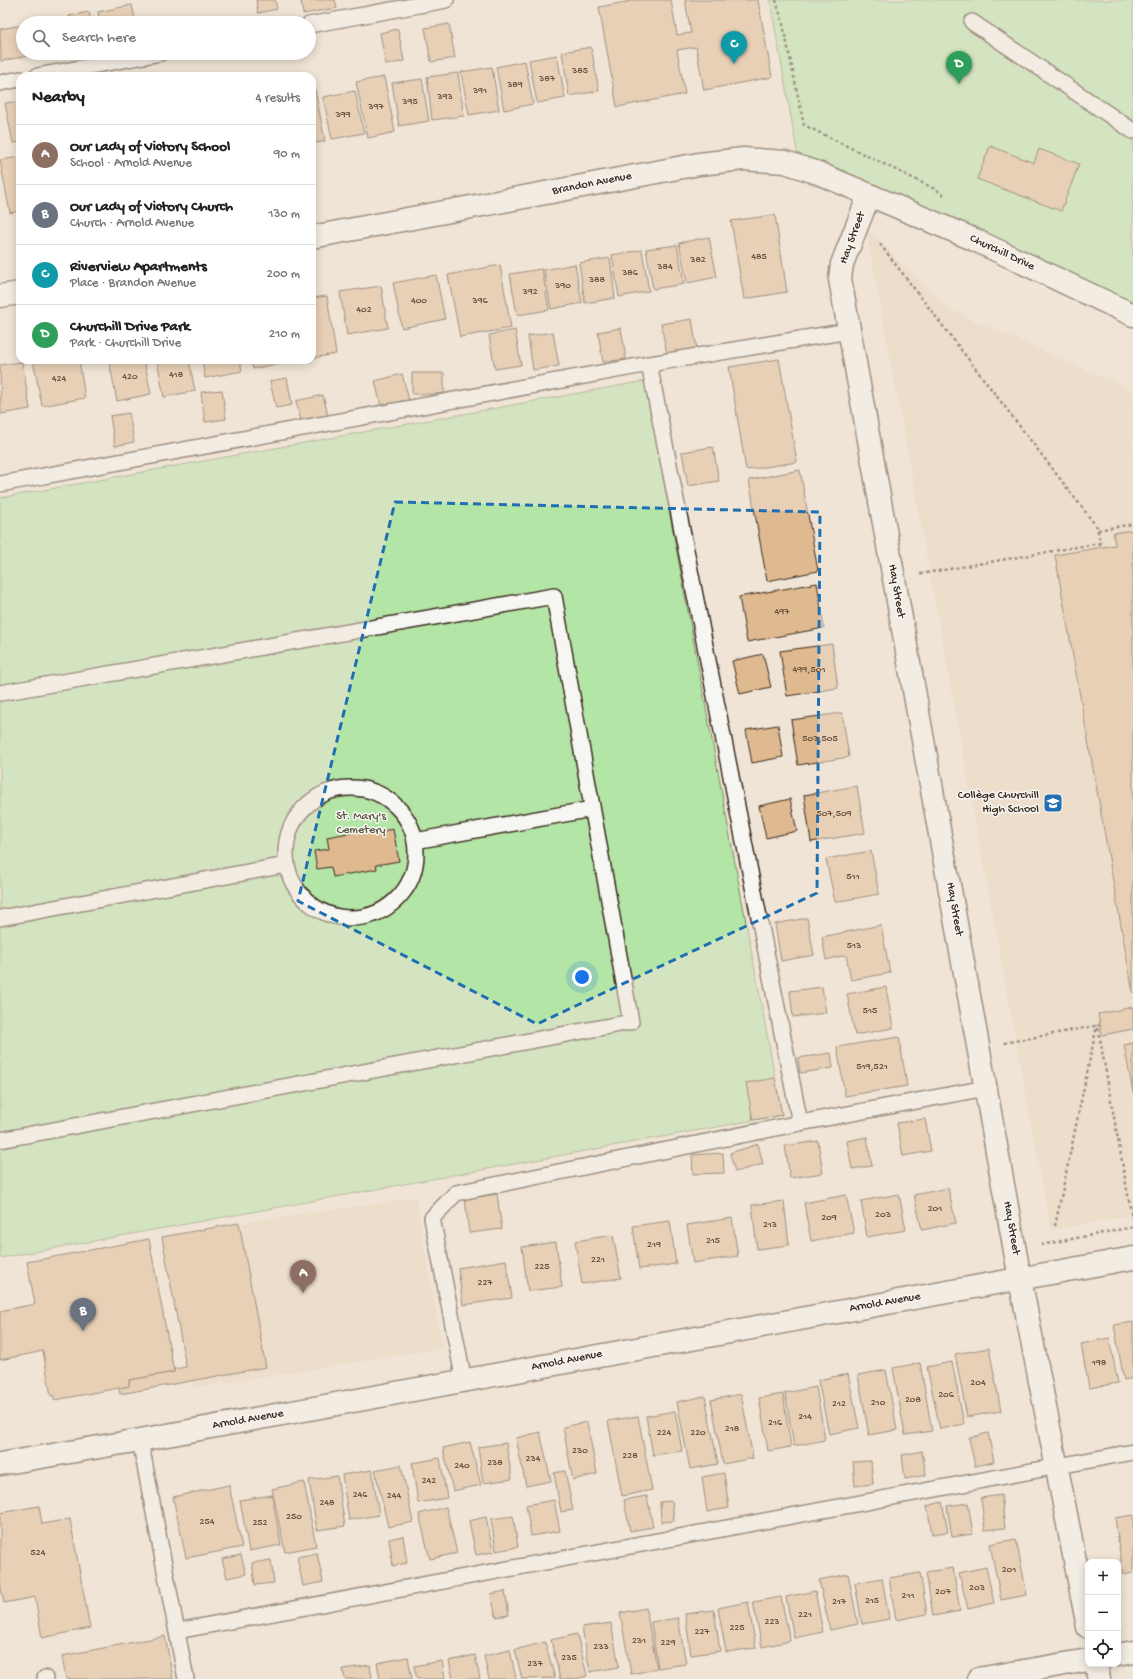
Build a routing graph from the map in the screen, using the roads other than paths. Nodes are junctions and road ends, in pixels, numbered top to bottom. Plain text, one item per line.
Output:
1 (446, 0) edge
2 (972, 22) dead end
3 (316, 24) edge
4 (123, 60) edge
5 (59, 72) edge
6 (16, 80) edge
7 (0, 83) edge
8 (1133, 131) edge
9 (869, 195) junction
10 (316, 236) edge
11 (16, 294) edge
12 (0, 296) edge
13 (1133, 315) edge
14 (849, 331) junction
15 (649, 364) junction
16 (0, 484) edge
17 (0, 693) edge
18 (592, 809) junction
19 (415, 841) junction
20 (286, 865) junction
21 (0, 918) edge
22 (986, 1088) junction
23 (800, 1123) junction
24 (0, 1140) edge
25 (1133, 1258) edge
26 (1020, 1279) junction
27 (464, 1381) junction
28 (140, 1440) junction
29 (1133, 1452) edge
30 (0, 1464) edge
31 (1056, 1466) junction
32 (1085, 1612) edge
33 (176, 1631) junction
34 (1133, 1652) edge
35 (1121, 1654) edge
36 (1085, 1661) edge
37 (1097, 1667) edge
38 (186, 1679) edge
39 (978, 1679) edge
40 (1099, 1679) edge

1 - 3 lane
2 - 8 lane
4 - 5 lane
6 - 7 lane
9 - 10 street, Brandon Avenue
9 - 13 street, Churchill Drive
9 - 14 street, Hay Street
11 - 12 street
14 - 15 lane
14 - 22 street, Hay Street
15 - 16 lane
15 - 23 lane
17 - 18 lane
18 - 19 lane
18 - 24 lane
19 - 20 lane
19 - 20 lane
20 - 21 lane
22 - 23 lane
22 - 26 street, Hay Street
23 - 27 lane
25 - 26 street, Arnold Avenue
26 - 27 street, Arnold Avenue
26 - 31 street, Hay Street
27 - 28 street, Arnold Avenue
28 - 30 street, Arnold Avenue
28 - 33 lane
29 - 31 lane
31 - 32 street, Hay Street
31 - 33 lane
33 - 38 lane
34 - 35 street
36 - 39 street
37 - 40 street

